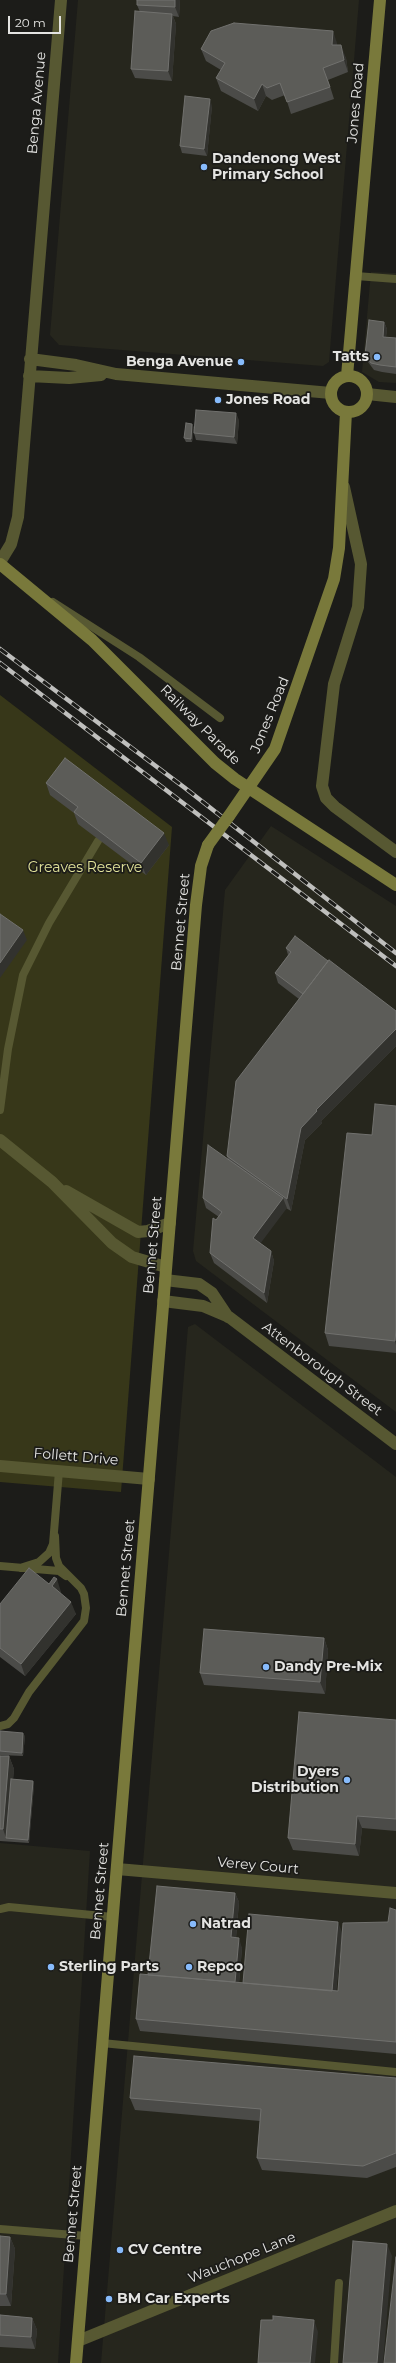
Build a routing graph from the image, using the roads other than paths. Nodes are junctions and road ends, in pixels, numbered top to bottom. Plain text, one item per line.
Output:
1 (61, 0) edge
2 (380, 0) edge
3 (356, 276) junction
4 (396, 279) edge
5 (30, 359) junction
6 (116, 374) junction
7 (29, 376) junction
8 (347, 376) junction
9 (331, 392) junction
10 (367, 394) junction
11 (396, 397) edge
12 (346, 412) junction
13 (343, 482) junction
14 (0, 563) edge
15 (31, 588) junction
16 (220, 718) dead end
17 (248, 789) junction
18 (98, 841) edge
19 (396, 852) edge
20 (396, 885) edge
21 (0, 1110) edge
22 (0, 1140) edge
23 (52, 1182) junction
24 (170, 1223) junction
25 (166, 1267) junction
26 (165, 1280) junction
27 (164, 1301) junction
28 (229, 1318) junction
29 (396, 1444) edge
30 (0, 1466) edge
31 (59, 1471) junction
32 (149, 1479) junction
33 (55, 1536) junction
34 (0, 1566) edge
35 (20, 1568) junction
36 (78, 1585) junction
37 (0, 1726) edge
38 (117, 1869) junction
39 (396, 1893) edge
40 (0, 1909) edge
41 (112, 1917) junction
42 (102, 2043) junction
43 (396, 2072) edge
44 (396, 2211) edge
45 (0, 2229) edge
46 (86, 2236) junction
47 (339, 2284) dead end
48 (78, 2341) junction
49 (76, 2363) edge
50 (334, 2363) edge

1 - 5 street, Benga Avenue
2 - 3 main road, Jones Road
3 - 4 lane
3 - 8 main road, Jones Road
5 - 6 street
5 - 7 street, Benga Avenue
6 - 7 street
6 - 9 street
7 - 14 street, Benga Avenue
8 - 9 main road
8 - 10 main road
9 - 12 main road
10 - 11 street
10 - 12 main road
12 - 13 main road, Jones Road
13 - 17 main road, Jones Road
13 - 19 street
14 - 15 main road, Railway Parade
15 - 16 lane
15 - 17 main road, Railway Parade
17 - 20 main road, Railway Parade
17 - 24 main road, Bennet Street, bridge
18 - 21 lane
22 - 23 street
23 - 24 street
23 - 25 street
24 - 25 main road, Bennet Street
25 - 26 main road, Bennet Street
26 - 27 main road, Bennet Street
26 - 28 street, Attenborough Street
27 - 28 street, Attenborough Street
27 - 32 main road, Bennet Street
28 - 29 street, Attenborough Street
30 - 31 street, Follett Drive
31 - 32 street, Follett Drive
31 - 33 lane
32 - 38 main road, Bennet Street
33 - 35 lane
33 - 36 lane
34 - 35 lane
35 - 36 lane
36 - 37 lane
38 - 39 street, Verey Court
38 - 41 main road, Bennet Street
40 - 41 lane
41 - 42 main road, Bennet Street
42 - 43 lane
42 - 46 main road, Bennet Street
44 - 48 street, Wauchope Lane
45 - 46 lane
46 - 48 main road, Bennet Street
47 - 50 lane
48 - 49 main road, Bennet Street

